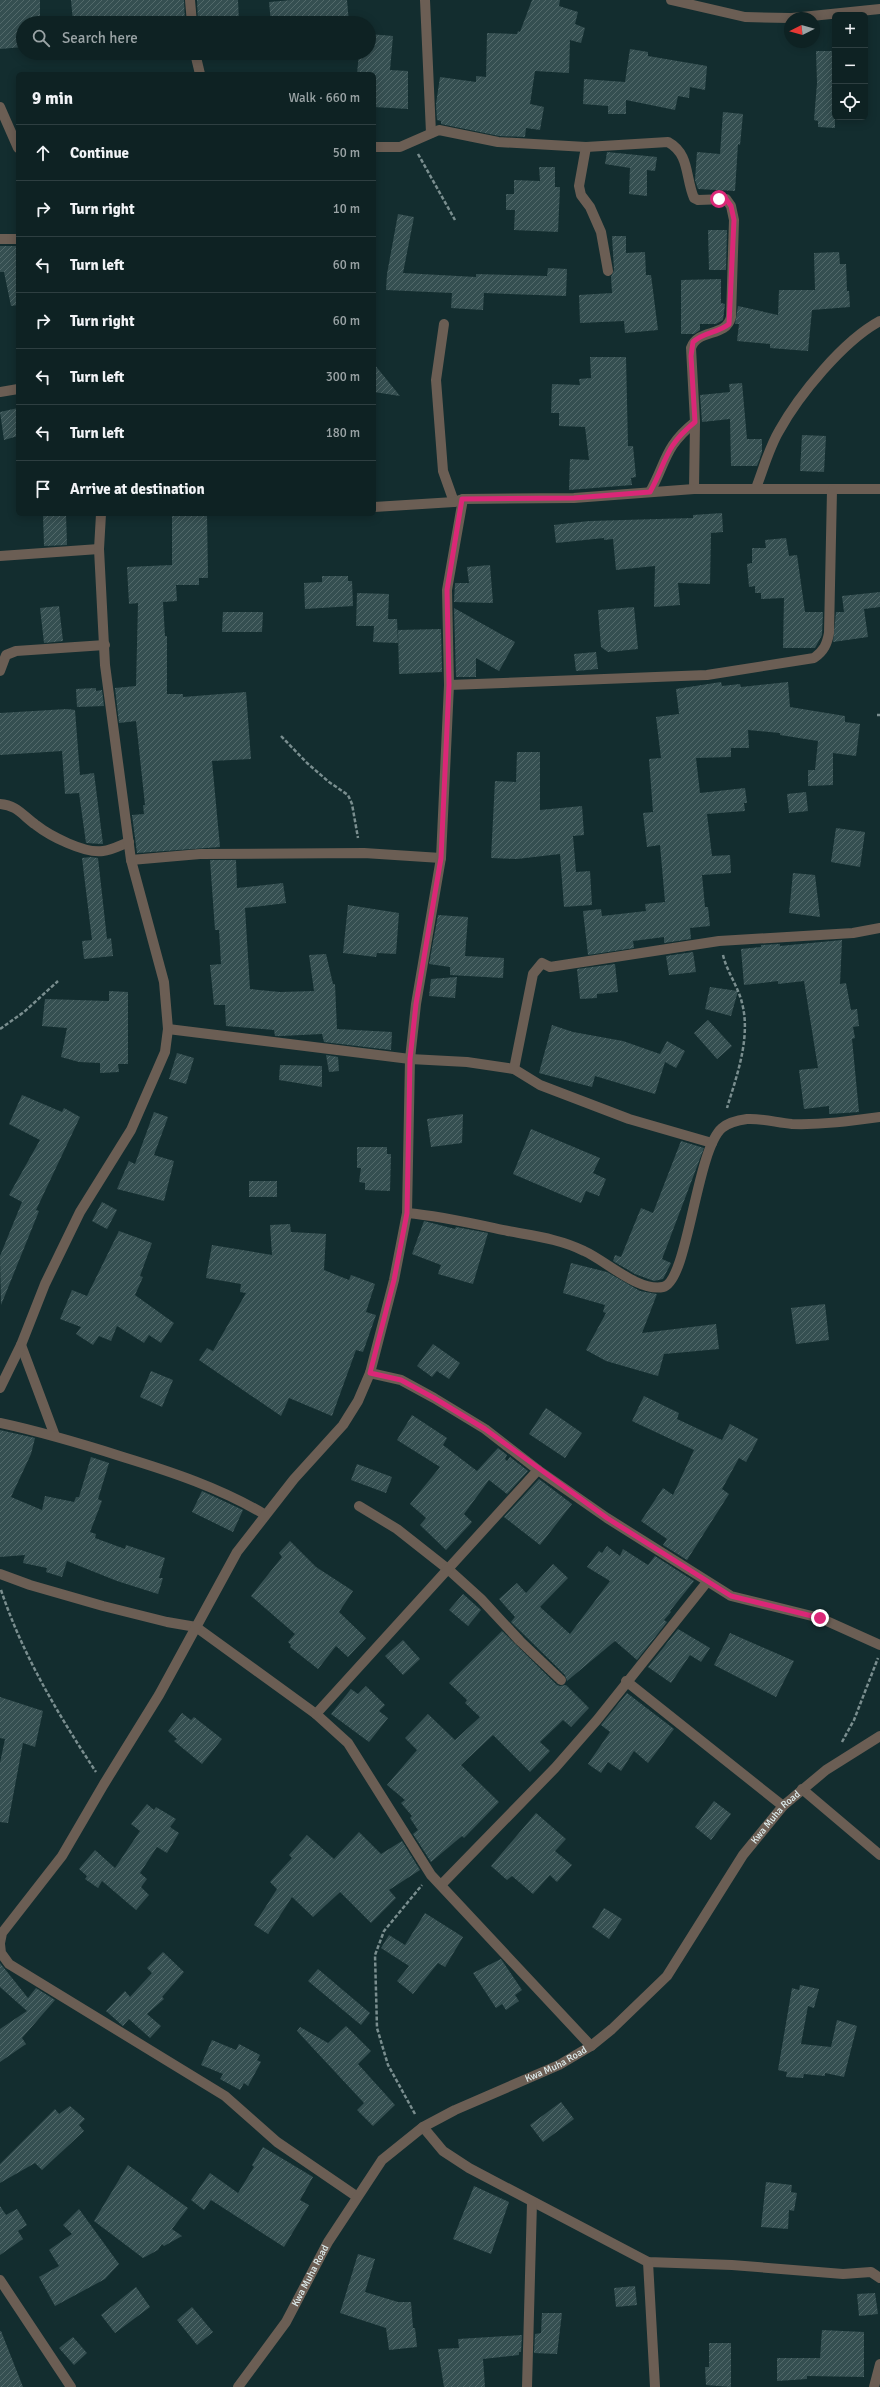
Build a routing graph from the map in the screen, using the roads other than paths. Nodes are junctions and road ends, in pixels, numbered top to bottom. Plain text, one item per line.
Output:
1 (190, 0) edge
2 (425, 0) edge
3 (671, 0) edge
4 (880, 9) edge
5 (820, 15) edge
6 (191, 16) edge
7 (784, 18) edge
8 (197, 60) edge
9 (200, 72) edge
10 (0, 108) edge
11 (431, 133) junction
12 (16, 144) edge
13 (376, 147) edge
14 (586, 147) junction
15 (0, 239) edge
16 (16, 239) edge
17 (608, 271) dead end
18 (880, 321) edge
19 (444, 324) dead end
20 (16, 389) edge
21 (0, 392) edge
22 (695, 422) junction
23 (756, 488) junction
24 (694, 489) junction
25 (880, 489) edge
26 (832, 490) junction
27 (650, 492) junction
28 (458, 501) junction
29 (376, 507) edge
30 (101, 516) edge
31 (99, 549) junction
32 (0, 556) edge
33 (105, 645) junction
34 (0, 671) edge
35 (449, 685) junction
36 (0, 804) edge
37 (129, 842) junction
38 (441, 858) junction
39 (131, 860) junction
40 (880, 928) edge
41 (168, 1029) junction
42 (410, 1059) junction
43 (514, 1069) junction
44 (880, 1117) edge
45 (712, 1143) junction
46 (407, 1213) junction
47 (20, 1345) junction
48 (370, 1373) junction
49 (0, 1388) edge
50 (0, 1423) edge
51 (55, 1436) junction
52 (538, 1470) junction
53 (359, 1506) dead end
54 (264, 1514) junction
55 (449, 1570) junction
56 (0, 1574) edge
57 (707, 1582) junction
58 (196, 1627) junction
59 (880, 1645) edge
60 (561, 1680) dead end
61 (626, 1681) junction
62 (316, 1714) junction
63 (880, 1736) edge
64 (802, 1790) junction
65 (783, 1806) junction
66 (880, 1855) edge
67 (440, 1885) junction
68 (0, 1943) edge
69 (591, 2046) junction
70 (423, 2127) junction
71 (356, 2196) junction
72 (532, 2202) junction
73 (648, 2262) junction
74 (880, 2278) edge
75 (0, 2280) edge
76 (880, 2364) edge
77 (71, 2387) edge
78 (238, 2387) edge
79 (527, 2387) edge
80 (655, 2387) edge
81 (874, 2387) edge

1 - 6 street
2 - 11 street
3 - 7 street
4 - 5 street
8 - 9 street
10 - 12 street
11 - 13 street
11 - 14 street
14 - 17 street
14 - 22 street
15 - 16 street
18 - 23 street
19 - 28 street
20 - 21 street
22 - 24 street
22 - 27 street
23 - 24 street
23 - 26 street
24 - 27 street
25 - 26 street
26 - 35 street
27 - 28 street
28 - 29 street
28 - 35 street
30 - 31 street
31 - 32 street
31 - 33 street
33 - 34 street
33 - 37 street
35 - 38 street
36 - 37 street
37 - 39 street
38 - 39 street
38 - 42 street
39 - 41 street
40 - 43 street
41 - 42 street
41 - 47 street
42 - 43 street
42 - 46 street
43 - 45 street
44 - 45 street
45 - 46 street
46 - 48 street
47 - 49 street
47 - 51 street
48 - 52 street
48 - 54 street
50 - 51 street
51 - 54 street
52 - 55 street
52 - 57 street
53 - 55 street
54 - 58 street
55 - 60 street
55 - 62 street
56 - 58 street
57 - 59 street
57 - 61 street
58 - 62 street
58 - 68 street
61 - 65 street
61 - 67 street
62 - 67 street
63 - 64 street, Kwa Muha Road
64 - 65 street, Kwa Muha Road
64 - 66 street
65 - 69 street, Kwa Muha Road
67 - 69 street
68 - 71 street
69 - 70 street, Kwa Muha Road
70 - 71 street, Kwa Muha Road
70 - 72 street
71 - 78 street, Kwa Muha Road
72 - 73 street
72 - 79 street
73 - 74 street
73 - 80 street
75 - 77 street
76 - 81 street

